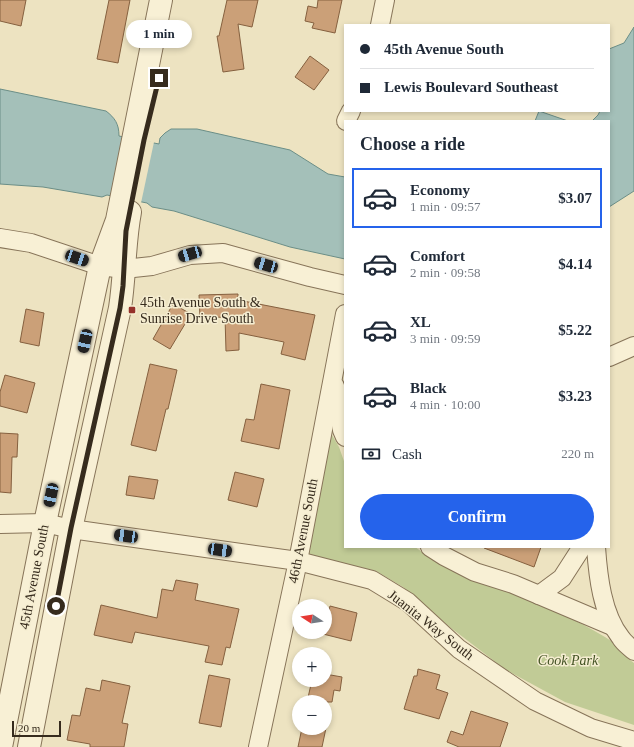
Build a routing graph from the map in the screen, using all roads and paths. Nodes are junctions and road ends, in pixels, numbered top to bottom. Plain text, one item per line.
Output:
1 (161, 0) edge
2 (175, 0) edge
3 (386, 0) edge
4 (380, 24) edge
5 (139, 139) junction
6 (127, 200) junction
7 (0, 238) edge
8 (100, 266) junction
9 (124, 269) junction
10 (344, 284) edge
11 (344, 319) edge
12 (634, 346) edge
13 (610, 358) edge
14 (333, 373) junction
15 (344, 435) edge
16 (45, 523) junction
17 (0, 524) edge
18 (71, 528) junction
19 (432, 548) edge
20 (581, 548) edge
21 (596, 548) edge
22 (298, 561) junction
23 (539, 595) junction
24 (612, 626) junction
25 (634, 651) edge
26 (634, 741) edge
27 (1, 747) edge
28 (29, 747) edge
29 (258, 747) edge

1 - 5 street
2 - 5 street
3 - 4 street
5 - 6 street
6 - 8 street, 45th Avenue South
6 - 9 street, 45th Avenue South
7 - 8 street
8 - 9 street
8 - 16 street, 45th Avenue South
9 - 10 street
9 - 18 street, 45th Avenue South
11 - 14 street, 46th Avenue South
12 - 13 street
14 - 15 street
14 - 22 street, 46th Avenue South
16 - 17 street, Juanita Way South
16 - 18 street, Juanita Way South
16 - 27 street, 45th Avenue South
18 - 22 street, Juanita Way South
18 - 28 street, 45th Avenue South
19 - 23 street
20 - 23 street
21 - 24 street
22 - 26 street, Juanita Way South
22 - 29 street, 46th Avenue South
23 - 24 street
24 - 25 street

